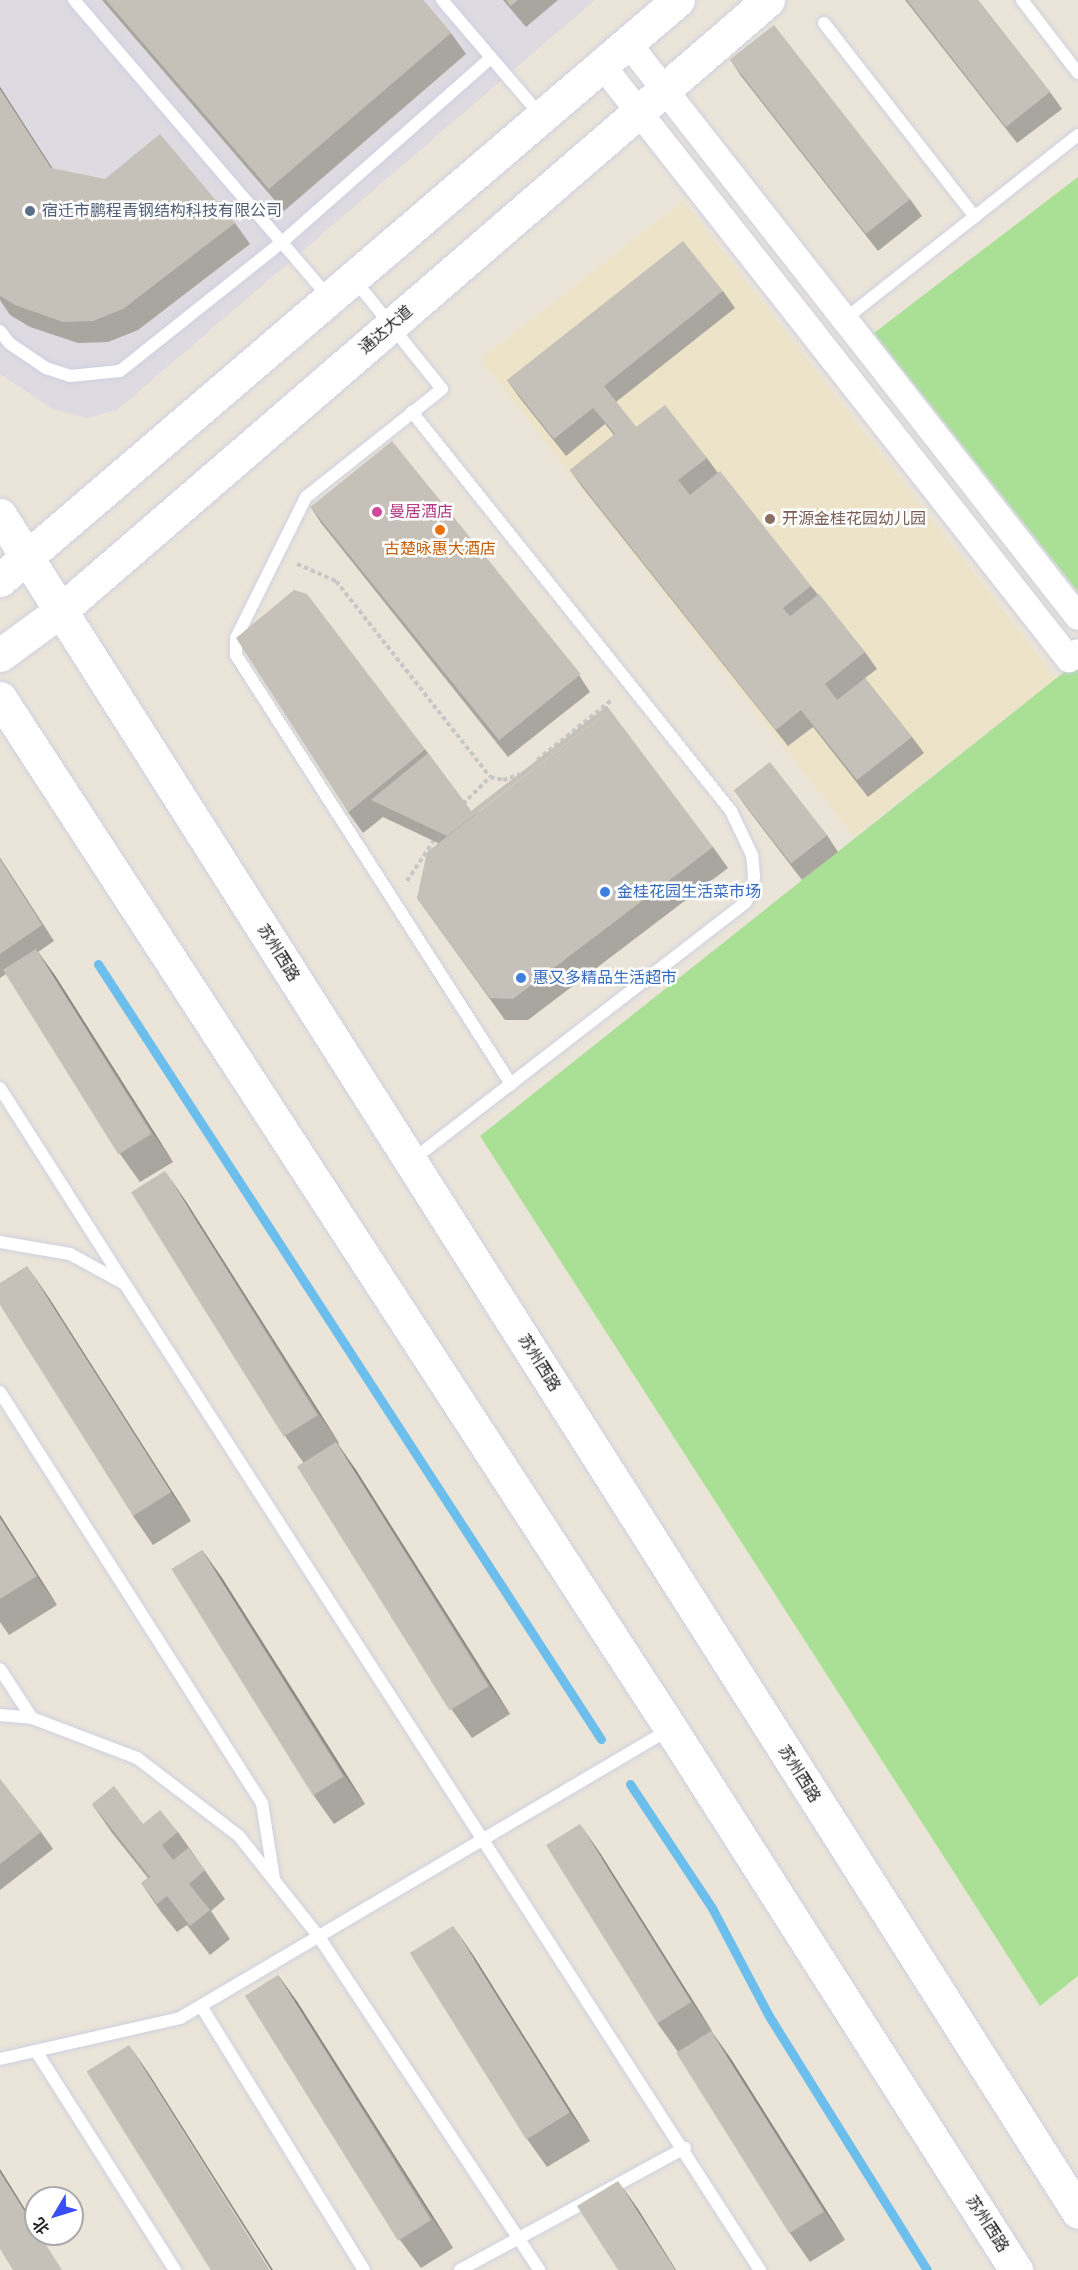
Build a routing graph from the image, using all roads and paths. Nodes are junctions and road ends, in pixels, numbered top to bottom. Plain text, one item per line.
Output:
1 (74, 0) edge
2 (442, 0) edge
3 (678, 0) edge
4 (768, 0) edge
5 (1022, 0) edge
6 (824, 23) dead end
7 (628, 43) junction
8 (492, 58) junction
9 (602, 65) junction
10 (1078, 73) edge
11 (665, 89) junction
12 (639, 112) junction
13 (541, 117) junction
14 (1078, 135) edge
15 (975, 217) junction
16 (281, 243) junction
17 (341, 289) junction
18 (845, 319) junction
19 (391, 325) junction
20 (0, 331) edge
21 (860, 339) junction
22 (834, 360) junction
23 (412, 412) junction
24 (927, 424) junction
25 (900, 444) junction
26 (0, 515) edge
27 (275, 554) junction
28 (27, 558) junction
29 (0, 580) edge
30 (60, 610) junction
31 (1078, 617) edge
32 (1078, 652) edge
33 (0, 656) edge
34 (630, 685) junction
35 (0, 698) edge
36 (535, 762) edge
37 (526, 769) edge
38 (490, 777) junction
39 (458, 809) edge
40 (443, 826) edge
41 (393, 901) junction
42 (511, 1084) junction
43 (0, 1088) edge
44 (411, 1162) junction
45 (0, 1242) edge
46 (125, 1284) junction
47 (0, 1392) edge
48 (0, 1669) edge
49 (0, 1715) edge
50 (32, 1718) junction
51 (671, 1729) junction
52 (485, 1841) junction
53 (274, 1880) junction
54 (319, 1937) junction
55 (201, 2006) junction
56 (36, 2051) junction
57 (0, 2059) edge
58 (685, 2148) junction
59 (1078, 2212) edge
60 (517, 2238) junction
61 (175, 2270) edge
62 (364, 2270) edge
63 (460, 2270) edge
64 (539, 2270) edge
65 (760, 2270) edge
66 (1016, 2270) edge

1 - 16 lane
2 - 8 lane
3 - 7 main road
4 - 11 main road, 通达大道
5 - 10 lane
6 - 15 lane
7 - 9 main road
7 - 11 street
8 - 13 lane
8 - 16 lane
9 - 12 street
9 - 13 main road
11 - 12 main road, 通达大道
11 - 18 street
12 - 19 main road, 通达大道
12 - 22 street
13 - 17 main road
14 - 15 lane
15 - 18 lane
16 - 17 lane
16 - 20 lane
17 - 19 lane
17 - 28 main road
18 - 21 street
19 - 23 lane
19 - 30 main road, 通达大道
21 - 22 street
21 - 24 street
22 - 25 street
23 - 27 lane
23 - 34 lane
24 - 25 street
24 - 31 street
25 - 32 street
26 - 28 main road, 苏州西路
27 - 38 path
27 - 41 lane
28 - 29 main road
28 - 30 main road, 苏州西路
30 - 33 main road, 通达大道
30 - 44 main road, 苏州西路
34 - 36 path
34 - 42 lane
35 - 51 main road, 苏州西路
37 - 38 path
38 - 39 path
40 - 41 path
41 - 42 lane
42 - 44 lane
43 - 46 lane
44 - 59 main road, 苏州西路
45 - 46 lane
46 - 52 lane
47 - 53 lane
48 - 50 lane
49 - 50 lane
50 - 53 lane
51 - 52 lane
51 - 66 main road, 苏州西路
52 - 54 lane
52 - 58 lane
53 - 54 lane
54 - 55 lane
54 - 60 lane
55 - 56 lane
55 - 62 lane
56 - 57 lane
56 - 61 lane
58 - 60 lane
58 - 65 lane
60 - 63 lane
60 - 64 lane

